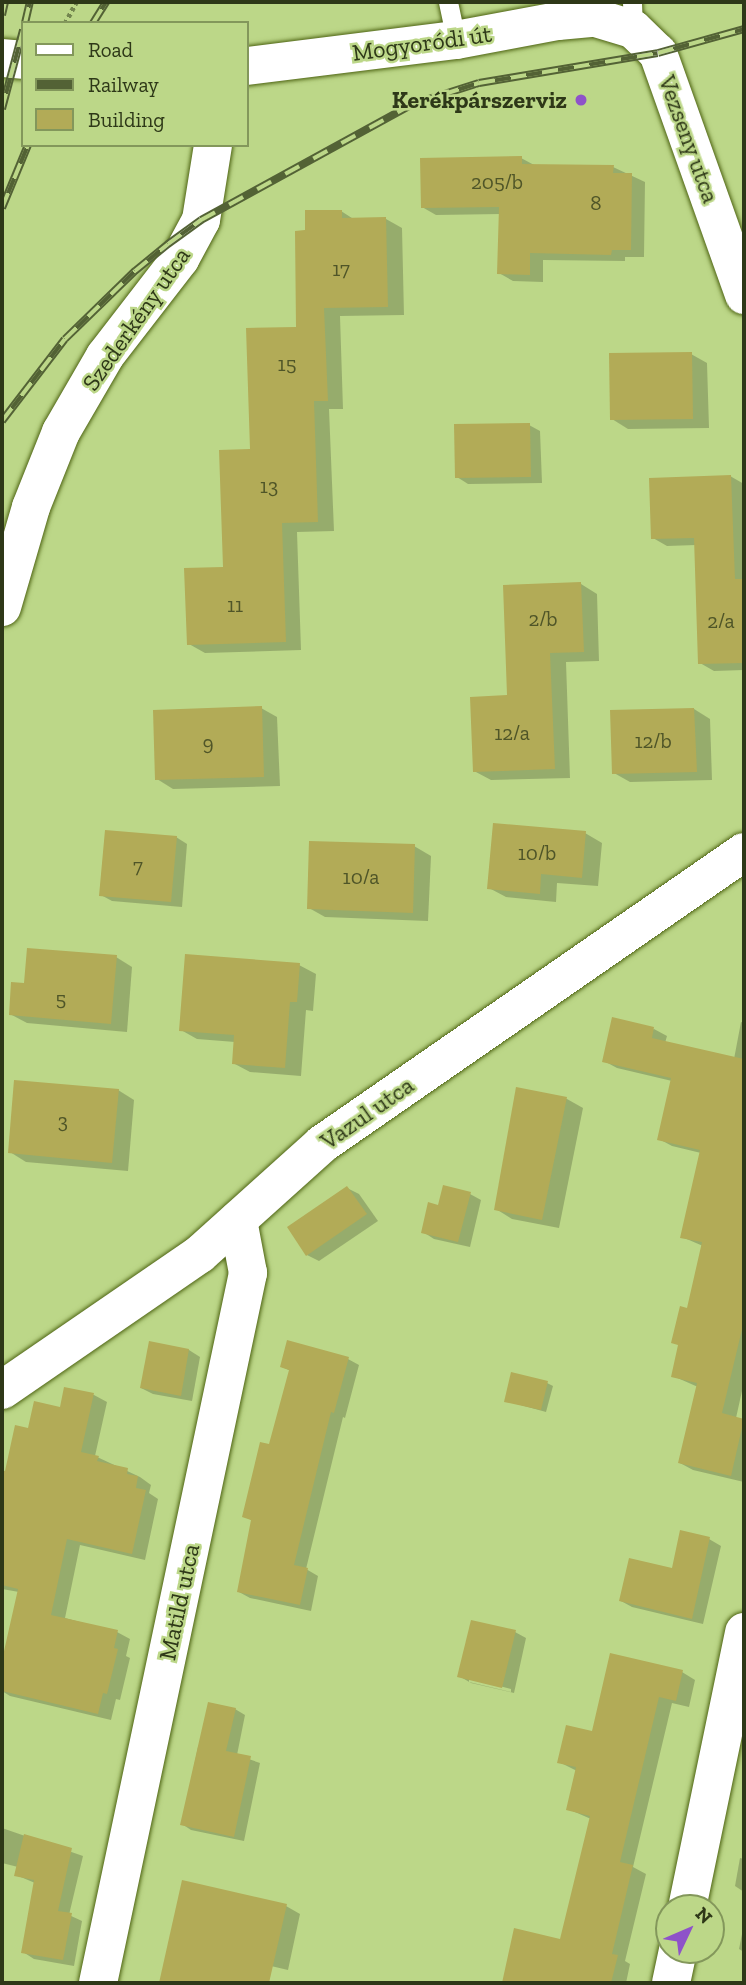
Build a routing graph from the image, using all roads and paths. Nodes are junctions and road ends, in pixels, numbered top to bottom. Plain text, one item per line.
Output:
1 (76, 2) edge
2 (448, 2) edge
3 (633, 15) edge
4 (596, 18) joint
5 (66, 21) edge
6 (456, 40) junction
7 (2, 58) edge
8 (21, 60) edge
9 (248, 66) edge
10 (213, 147) edge
11 (743, 286) edge
12 (2, 607) edge
13 (744, 852) edge
14 (238, 1220) junction
15 (2, 1390) edge
16 (744, 1632) edge
17 (690, 1894) edge
18 (675, 1964) edge
19 (98, 1983) edge
20 (671, 1983) edge

1 - 5 path
2 - 6 lane
3 - 4 street, Vezseny utca
3 - 11 street, Vezseny utca
4 - 6 street, Mogyoródi út
6 - 9 street, Mogyoródi út
7 - 8 street
10 - 12 street, Szederkény utca
13 - 14 street, Vazul utca
14 - 15 street, Vazul utca
14 - 19 street, Matild utca
16 - 17 street
18 - 20 street

